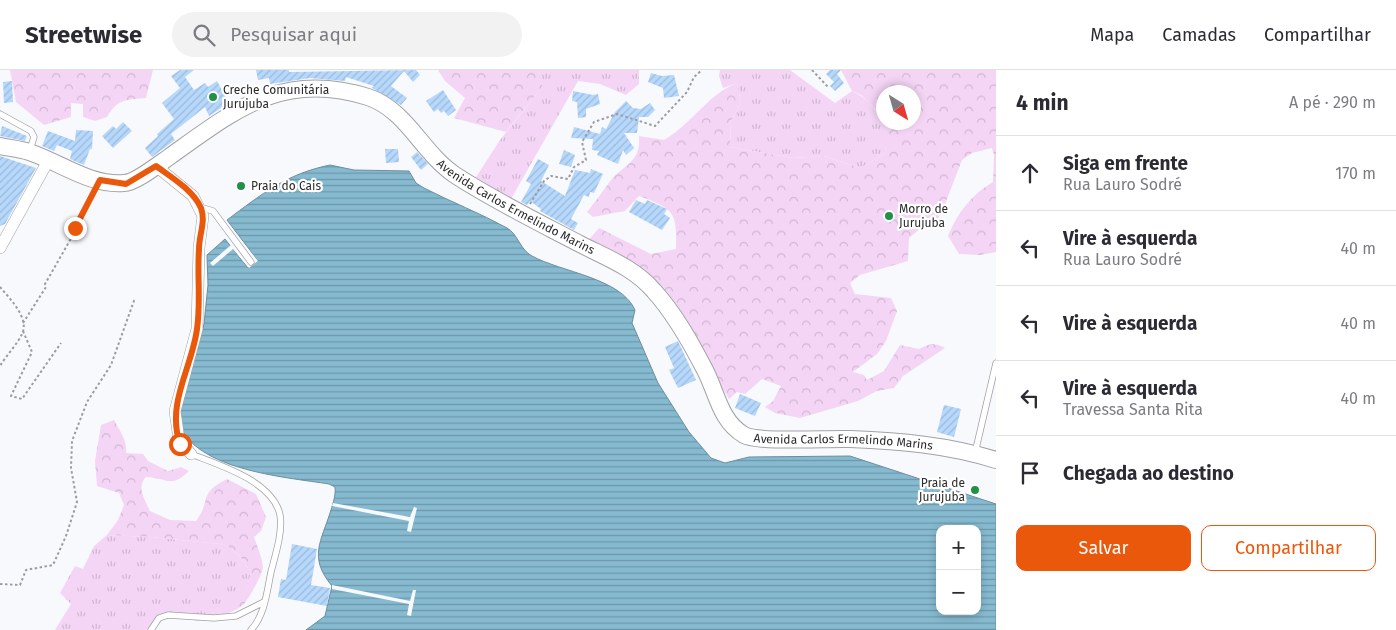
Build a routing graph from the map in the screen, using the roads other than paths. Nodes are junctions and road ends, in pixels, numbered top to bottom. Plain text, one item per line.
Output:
1 (0, 114) edge
2 (0, 146) edge
3 (29, 152) junction
4 (48, 161) junction
5 (156, 166) junction
6 (200, 207) junction
7 (0, 248) edge
8 (251, 262) dead end
9 (996, 363) edge
10 (975, 453) junction
11 (191, 454) joint
12 (996, 460) edge
13 (264, 602) junction
14 (151, 630) edge
15 (252, 630) edge

1 - 3 lane
2 - 3 street, Avenida Carlos Ermelindo Marins
3 - 4 street, Avenida Carlos Ermelindo Marins
4 - 5 street, Avenida Carlos Ermelindo Marins
4 - 7 street
5 - 6 street
5 - 10 street, Avenida Carlos Ermelindo Marins
6 - 8 lane
6 - 11 street
9 - 10 lane
10 - 12 street, Avenida Carlos Ermelindo Marins
11 - 13 lane
13 - 14 lane
13 - 15 lane

